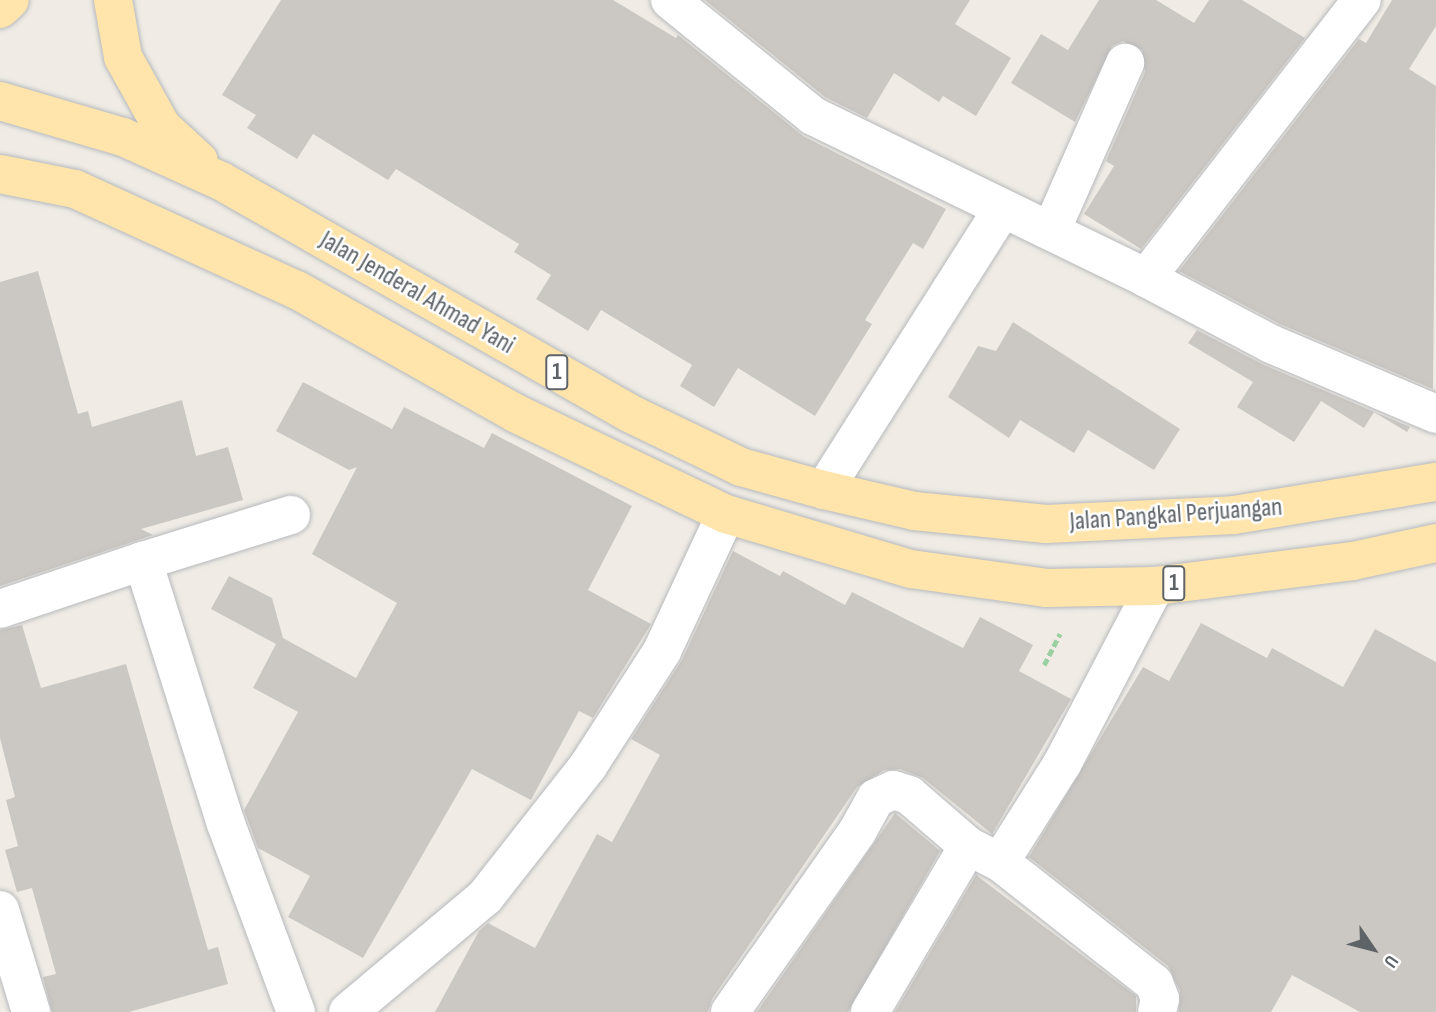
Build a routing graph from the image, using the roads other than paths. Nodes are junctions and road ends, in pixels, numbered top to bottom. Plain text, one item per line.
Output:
1 (9, 0) edge
2 (113, 0) edge
3 (670, 0) edge
4 (1362, 0) edge
5 (0, 9) edge
6 (1125, 63) dead end
7 (0, 101) edge
8 (0, 174) edge
9 (221, 181) junction
10 (1002, 210) junction
11 (1051, 231) junction
12 (1146, 278) junction
13 (1436, 414) edge
14 (1436, 482) edge
15 (824, 490) junction
16 (914, 511) joint
17 (726, 514) junction
18 (291, 515) dead end
19 (1436, 543) edge
20 (143, 561) junction
21 (1154, 586) junction
22 (0, 609) edge
23 (984, 854) junction
24 (0, 909) edge
25 (31, 1012) edge
26 (296, 1012) edge
27 (348, 1012) edge
28 (730, 1012) edge
29 (870, 1012) edge
30 (1157, 1012) edge

1 - 5 main road
2 - 9 main road
3 - 10 street
4 - 12 street
6 - 11 street
7 - 9 main road, Jalan Jenderal Ahmad Yani / 1
8 - 17 main road, 1
9 - 15 main road, Jalan Jenderal Ahmad Yani / 1
10 - 11 street
10 - 15 street
11 - 12 street
12 - 13 street
14 - 16 main road, Jalan Pangkal Perjuangan / 1
15 - 16 main road, Jalan Jenderal Ahmad Yani / 1
17 - 21 main road, 1
17 - 27 street
18 - 20 street
19 - 21 main road, 1
20 - 22 street
20 - 26 street
21 - 23 street
23 - 28 street
23 - 29 street
23 - 30 street
24 - 25 street

